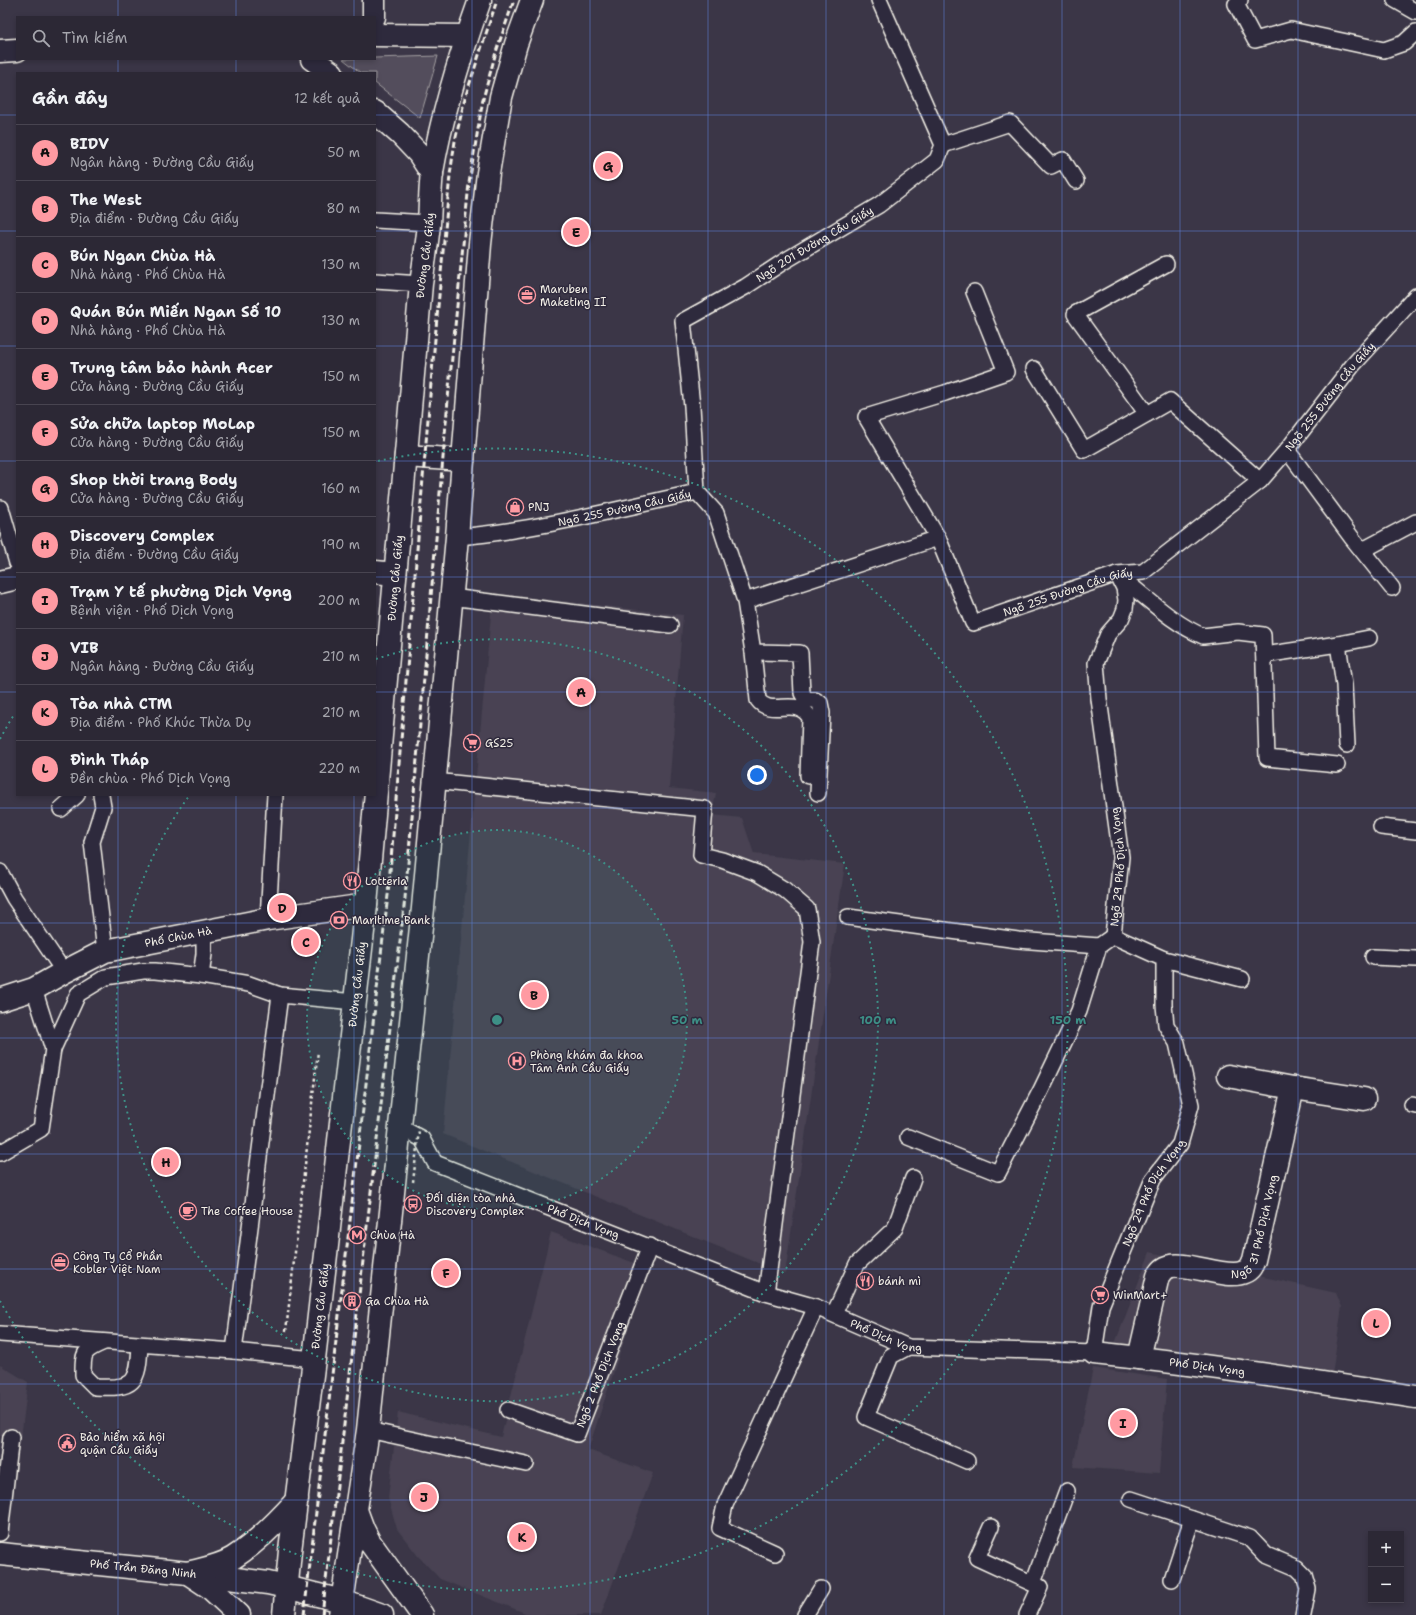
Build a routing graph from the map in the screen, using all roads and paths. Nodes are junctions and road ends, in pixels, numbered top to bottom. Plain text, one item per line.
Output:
1 (374, 0) edge
2 (480, 0) edge
3 (532, 0) edge
4 (879, 0) edge
5 (1240, 0) edge
6 (1394, 0) edge
7 (1416, 12) edge
8 (374, 16) edge
9 (1416, 32) edge
10 (376, 35) edge
11 (467, 36) junction
12 (16, 50) edge
13 (0, 51) edge
14 (313, 60) edge
15 (331, 72) edge
16 (376, 113) edge
17 (943, 145) junction
18 (432, 174) junction
19 (1076, 181) dead end
20 (376, 220) edge
21 (429, 224) junction
22 (1166, 264) dead end
23 (376, 281) edge
24 (421, 284) junction
25 (974, 292) dead end
26 (1416, 296) edge
27 (1034, 368) dead end
28 (1147, 414) junction
29 (1287, 450) junction
30 (406, 456) junction
31 (462, 460) junction
32 (1260, 481) junction
33 (697, 492) junction
34 (0, 508) edge
35 (1416, 522) edge
36 (457, 537) junction
37 (938, 538) junction
38 (1363, 550) junction
39 (16, 560) edge
40 (385, 573) edge
41 (1117, 574) junction
42 (16, 578) edge
43 (0, 582) edge
44 (1392, 588) dead end
45 (451, 597) junction
46 (745, 601) junction
47 (670, 625) dead end
48 (1369, 638) dead end
49 (1338, 644) junction
50 (752, 652) junction
51 (1264, 655) junction
52 (376, 730) edge
53 (1347, 745) dead end
54 (1337, 765) dead end
55 (434, 782) junction
56 (76, 796) edge
57 (101, 796) edge
58 (275, 796) edge
59 (372, 796) edge
60 (61, 809) dead end
61 (1381, 827) dead end
62 (1416, 831) edge
63 (0, 872) edge
64 (366, 905) junction
65 (848, 917) dead end
66 (268, 919) junction
67 (204, 931) junction
68 (1113, 936) junction
69 (1099, 946) junction
70 (105, 951) junction
71 (1373, 958) dead end
72 (1164, 959) junction
73 (1416, 959) edge
74 (64, 972) junction
75 (202, 976) junction
76 (1242, 979) dead end
77 (34, 989) junction
78 (280, 995) junction
79 (0, 1000) edge
80 (355, 1002) junction
81 (53, 1049) junction
82 (318, 1051) dead end
83 (1228, 1076) dead end
84 (1293, 1088) junction
85 (1364, 1099) dead end
86 (410, 1129) junction
87 (908, 1137) dead end
88 (0, 1153) edge
89 (912, 1178) dead end
90 (414, 1182) dead end
91 (650, 1246) junction
92 (766, 1293) junction
93 (816, 1307) junction
94 (834, 1314) junction
95 (286, 1331) dead end
96 (0, 1334) edge
97 (104, 1342) junction
98 (140, 1345) junction
99 (908, 1347) junction
100 (234, 1351) junction
101 (1094, 1353) junction
102 (1139, 1358) junction
103 (314, 1359) junction
104 (1416, 1397) edge
105 (508, 1410) dead end
106 (368, 1430) junction
107 (11, 1437) dead end
108 (967, 1461) dead end
109 (526, 1464) dead end
110 (1066, 1491) dead end
111 (1131, 1499) dead end
112 (297, 1500) junction
113 (356, 1510) junction
114 (1192, 1519) junction
115 (991, 1527) dead end
116 (0, 1533) edge
117 (775, 1553) dead end
118 (0, 1554) edge
119 (188, 1573) junction
120 (1172, 1579) dead end
121 (1033, 1583) junction
122 (286, 1586) junction
123 (821, 1589) dead end
124 (341, 1608) edge
125 (239, 1615) edge
126 (284, 1615) edge
127 (382, 1615) edge
128 (422, 1615) edge
129 (804, 1615) edge
130 (1027, 1615) edge
131 (1303, 1615) edge

1 - 8 main road
2 - 11 main road, Đường Cầu Giấy
3 - 31 main road
4 - 17 lane
5 - 9 lane
6 - 7 lane
10 - 11 main road
11 - 18 main road, Đường Cầu Giấy
12 - 13 main road
14 - 15 main road
16 - 18 main road
17 - 19 lane
17 - 33 lane, Ngõ 201 Đường Cầu Giấy
18 - 21 main road, Đường Cầu Giấy
20 - 21 lane
21 - 24 main road, Đường Cầu Giấy
22 - 28 lane
23 - 24 lane
24 - 30 main road, Đường Cầu Giấy
25 - 37 lane
26 - 29 lane, Ngõ 255 Đường Cầu Giấy
27 - 28 lane
28 - 32 lane
29 - 32 lane, Ngõ 255 Đường Cầu Giấy
29 - 38 lane
30 - 31 main road
30 - 40 main road, Đường Cầu Giấy
31 - 36 main road
32 - 41 lane, Ngõ 255 Đường Cầu Giấy
33 - 36 lane, Ngõ 255 Đường Cầu Giấy
33 - 46 lane, Ngõ 255 Đường Cầu Giấy
34 - 39 lane
35 - 38 lane
36 - 45 main road
37 - 41 lane, Ngõ 255 Đường Cầu Giấy
37 - 46 lane
38 - 44 lane
40 - 52 main road, Đường Cầu Giấy
41 - 51 lane
41 - 68 lane, Ngõ 29 Phố Dịch Vọng
42 - 43 main road
45 - 47 lane
45 - 55 main road
46 - 50 lane, Ngõ 255 Đường Cầu Giấy
48 - 49 lane
49 - 51 lane
49 - 53 lane
50 - 50 lane, Ngõ 255 Đường Cầu Giấy
51 - 54 lane
55 - 86 main road
55 - 92 lane
56 - 60 lane
57 - 70 lane
58 - 66 lane
59 - 64 main road, Đường Cầu Giấy
61 - 62 lane
63 - 74 lane
64 - 66 main road, Phố Chùa Hà
64 - 80 main road, Đường Cầu Giấy
65 - 69 lane
66 - 67 main road, Phố Chùa Hà
67 - 70 main road, Phố Chùa Hà
67 - 75 lane
68 - 69 lane
68 - 72 lane, Ngõ 29 Phố Dịch Vọng
69 - 87 lane
70 - 74 main road, Phố Chùa Hà
71 - 73 lane
72 - 76 lane
72 - 101 lane, Ngõ 29 Phố Dịch Vọng
74 - 77 main road, Phố Chùa Hà
75 - 78 lane
75 - 81 lane
77 - 79 main road, Phố Chùa Hà
77 - 81 lane
78 - 80 lane
78 - 100 lane
80 - 103 main road, Đường Cầu Giấy
81 - 88 lane
82 - 95 path
83 - 84 main road
84 - 85 main road
84 - 102 main road, Ngõ 31 Phố Dịch Vọng
86 - 90 path, bridge
86 - 91 lane, Phố Dịch Vọng
86 - 106 main road
89 - 94 lane
91 - 92 lane, Phố Dịch Vọng
91 - 105 lane, Ngõ 2 Phố Dịch Vọng
92 - 93 lane, Phố Dịch Vọng
93 - 94 lane, Phố Dịch Vọng
93 - 117 lane
94 - 99 lane, Phố Dịch Vọng
96 - 97 lane
97 - 98 lane
97 - 98 lane
98 - 100 lane
99 - 101 lane, Phố Dịch Vọng
99 - 108 lane
100 - 103 lane
101 - 102 main road, Phố Dịch Vọng
102 - 104 main road, Phố Dịch Vọng
103 - 112 main road, Đường Cầu Giấy
106 - 109 lane
106 - 113 main road
107 - 116 lane
110 - 121 lane
111 - 114 lane
112 - 119 main road
112 - 122 main road, Đường Cầu Giấy
113 - 124 main road
113 - 128 main road
114 - 120 lane
114 - 131 lane
115 - 121 lane
118 - 119 main road, Phố Trần Đăng Ninh
119 - 122 main road, Phố Trần Đăng Ninh
119 - 125 main road
121 - 130 lane
122 - 124 main road, Phố Trần Đăng Ninh
122 - 126 main road, Đường Cầu Giấy
123 - 129 lane
124 - 127 main road, Phố Trần Đăng Ninh

